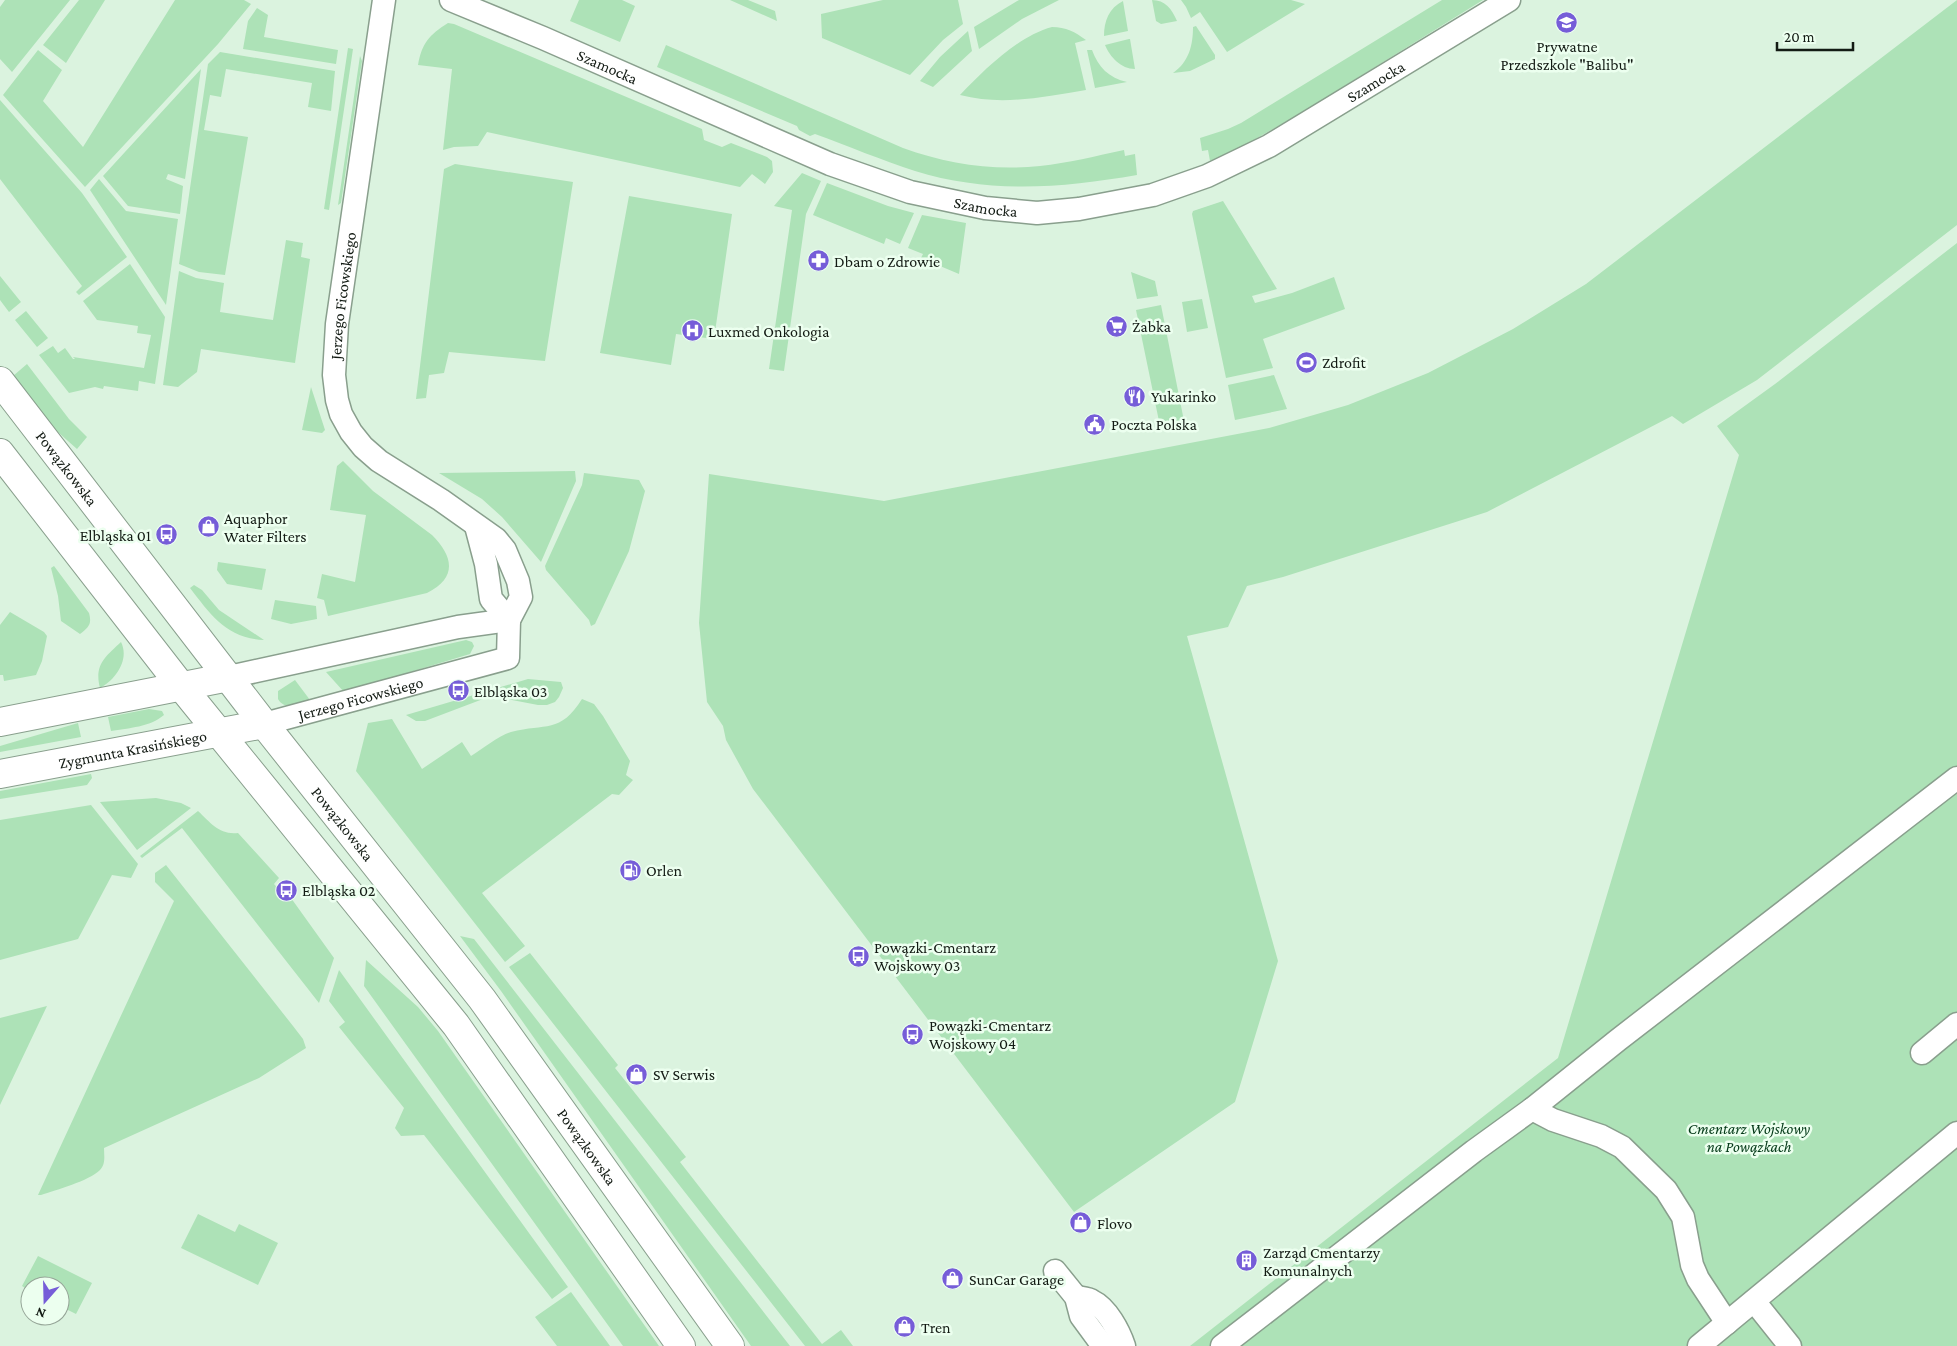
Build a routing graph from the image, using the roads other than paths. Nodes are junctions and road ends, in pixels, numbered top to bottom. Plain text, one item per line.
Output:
1 (384, 0) edge
2 (451, 0) edge
3 (1509, 0) edge
4 (0, 381) edge
5 (0, 453) edge
6 (476, 526) junction
7 (508, 620) junction
8 (229, 677) junction
9 (181, 686) junction
10 (0, 722) edge
11 (264, 724) junction
12 (219, 733) junction
13 (0, 774) edge
14 (1957, 778) edge
15 (1957, 1024) edge
16 (1922, 1053) dead end
17 (1532, 1109) junction
18 (1957, 1133) edge
19 (1055, 1271) dead end
20 (1076, 1297) junction
21 (1754, 1300) junction
22 (1727, 1323) junction
23 (681, 1346) edge
24 (730, 1346) edge
25 (1103, 1346) edge
26 (1124, 1346) edge
27 (1222, 1346) edge
28 (1699, 1346) edge
29 (1790, 1346) edge

1 - 6 street, Jerzego Ficowskiego
2 - 3 street, Szamocka
4 - 8 main road, Powązkowska
5 - 9 main road
6 - 7 street
6 - 7 street, Jerzego Ficowskiego
7 - 8 street
7 - 11 street, Jerzego Ficowskiego
8 - 9 main road
8 - 11 main road, Powązkowska
9 - 10 main road
9 - 12 main road
11 - 12 main road, Zygmunta Krasińskiego
11 - 24 main road, Powązkowska
12 - 13 main road, Zygmunta Krasińskiego
12 - 23 main road
14 - 17 street
15 - 16 street
17 - 22 street
17 - 27 street
18 - 21 street
19 - 20 street
20 - 25 street
20 - 26 street
21 - 22 street
21 - 29 street
22 - 28 street

